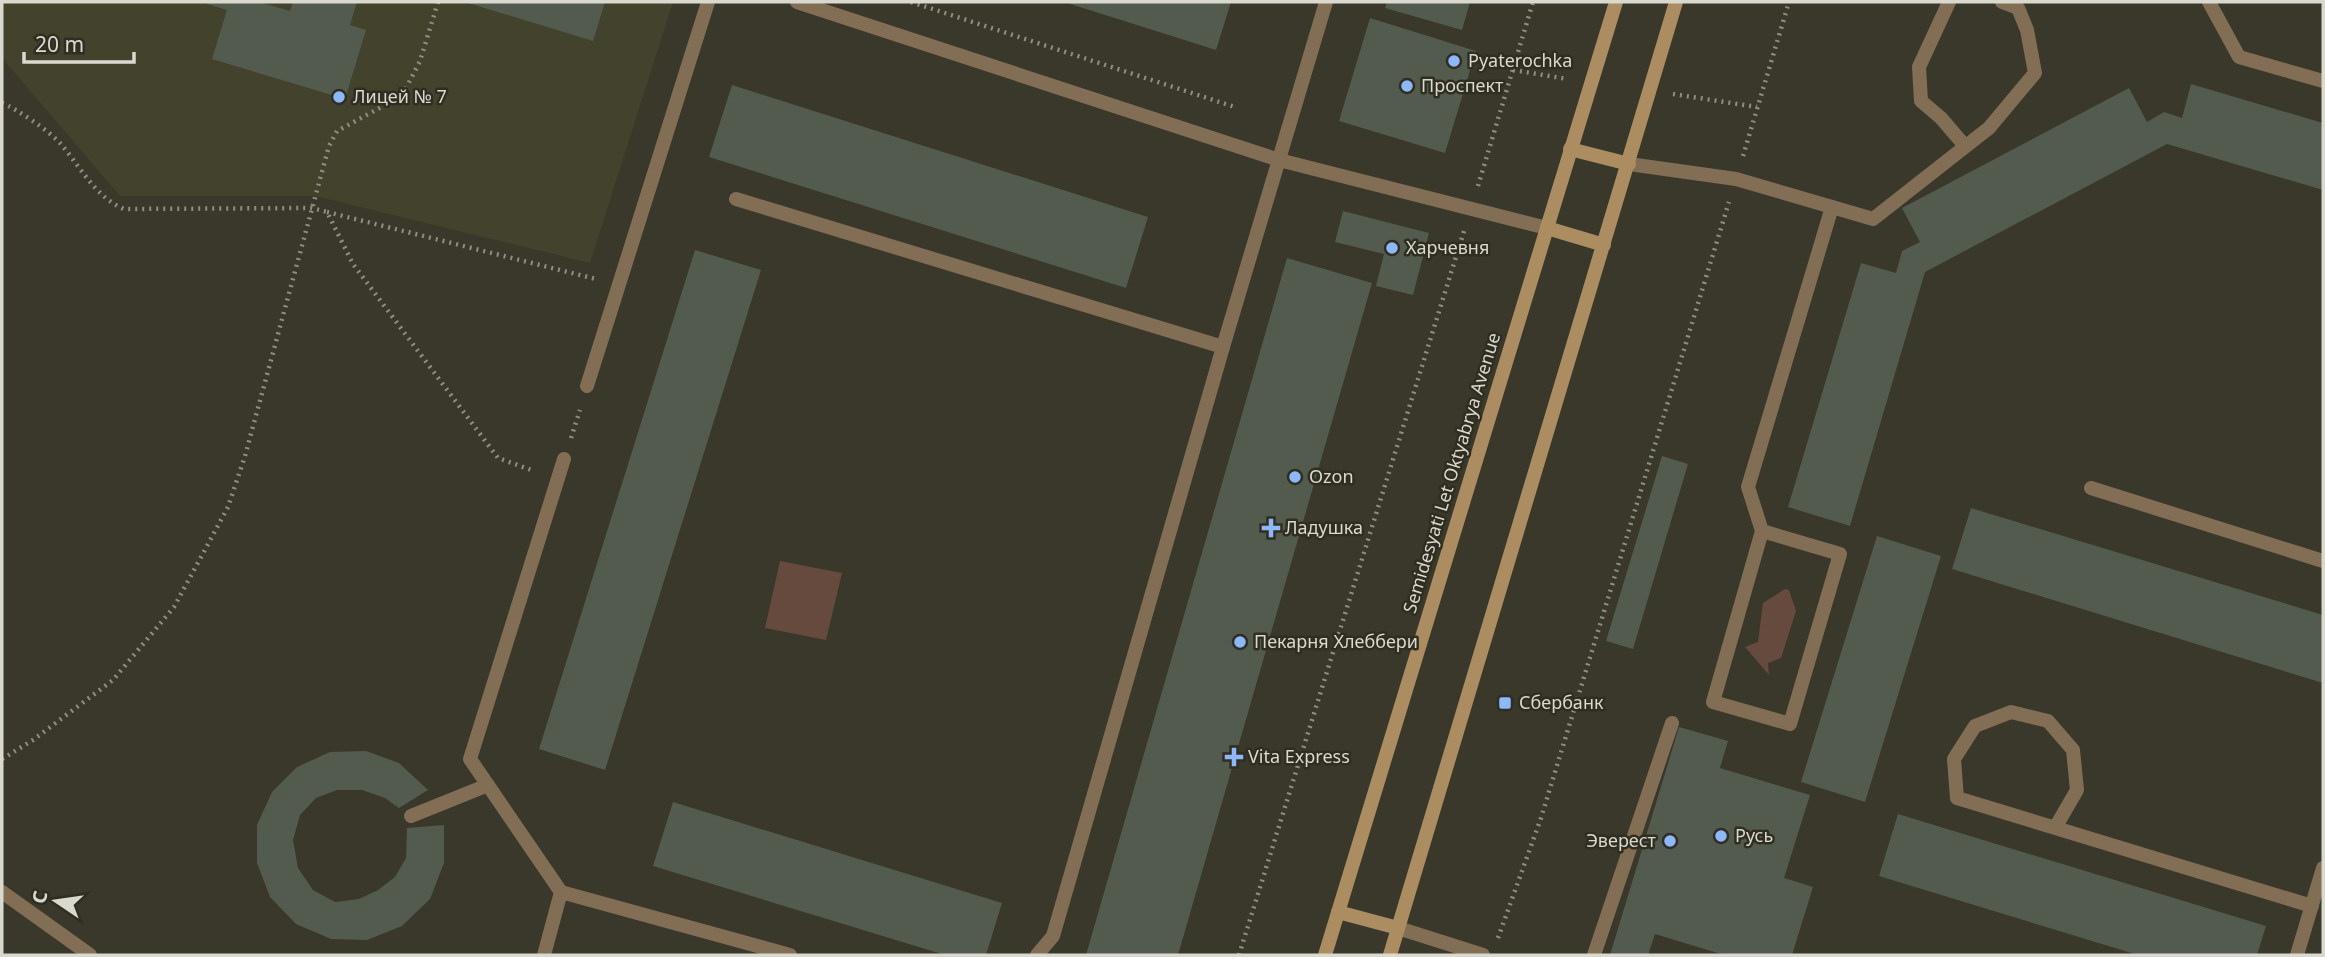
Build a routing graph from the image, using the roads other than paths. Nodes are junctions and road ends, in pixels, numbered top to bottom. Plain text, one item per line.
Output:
1 (708, 2) edge
2 (797, 2) edge
3 (1326, 2) edge
4 (1616, 2) edge
5 (1676, 2) edge
6 (1949, 2) edge
7 (2002, 2) edge
8 (2209, 2) edge
9 (2323, 82) edge
10 (1965, 146) junction
11 (1570, 149) junction
12 (1279, 160) junction
13 (1629, 164) junction
14 (736, 199) dead end
15 (1832, 207) junction
16 (1547, 228) junction
17 (1604, 245) junction
18 (1223, 347) junction
19 (587, 386) road end
20 (564, 459) road end
21 (2091, 488) dead end
22 (1762, 531) junction
23 (2323, 561) edge
24 (1672, 723) dead end
25 (488, 785) junction
26 (411, 816) dead end
27 (2055, 828) junction
28 (2323, 868) edge
29 (561, 891) junction
30 (2, 892) edge
31 (2312, 906) junction
32 (1338, 912) junction
33 (1398, 928) junction
34 (90, 955) edge
35 (544, 955) edge
36 (790, 955) edge
37 (1037, 955) edge
38 (1325, 955) edge
39 (1390, 955) edge
40 (1483, 955) edge
41 (1594, 955) edge
42 (2297, 955) edge

1 - 19 lane
2 - 12 lane
3 - 12 lane
4 - 11 main road, Semidesyati Let Oktyabrya Avenue
5 - 13 main road
6 - 10 lane
7 - 10 lane
8 - 9 lane
10 - 15 lane
11 - 13 main road
11 - 16 main road, Semidesyati Let Oktyabrya Avenue
12 - 16 lane
12 - 18 lane
13 - 15 lane
13 - 17 main road
14 - 18 lane
15 - 22 lane
16 - 17 main road
16 - 32 main road, Semidesyati Let Oktyabrya Avenue
17 - 33 main road
18 - 37 lane
20 - 25 lane
21 - 23 lane
22 - 22 lane
24 - 41 lane
25 - 26 lane
25 - 29 lane
27 - 27 lane
27 - 31 lane
28 - 31 lane
29 - 35 lane
29 - 36 lane
30 - 34 lane
31 - 42 lane
32 - 33 main road
32 - 38 main road, Semidesyati Let Oktyabrya Avenue
33 - 39 main road
33 - 40 lane

